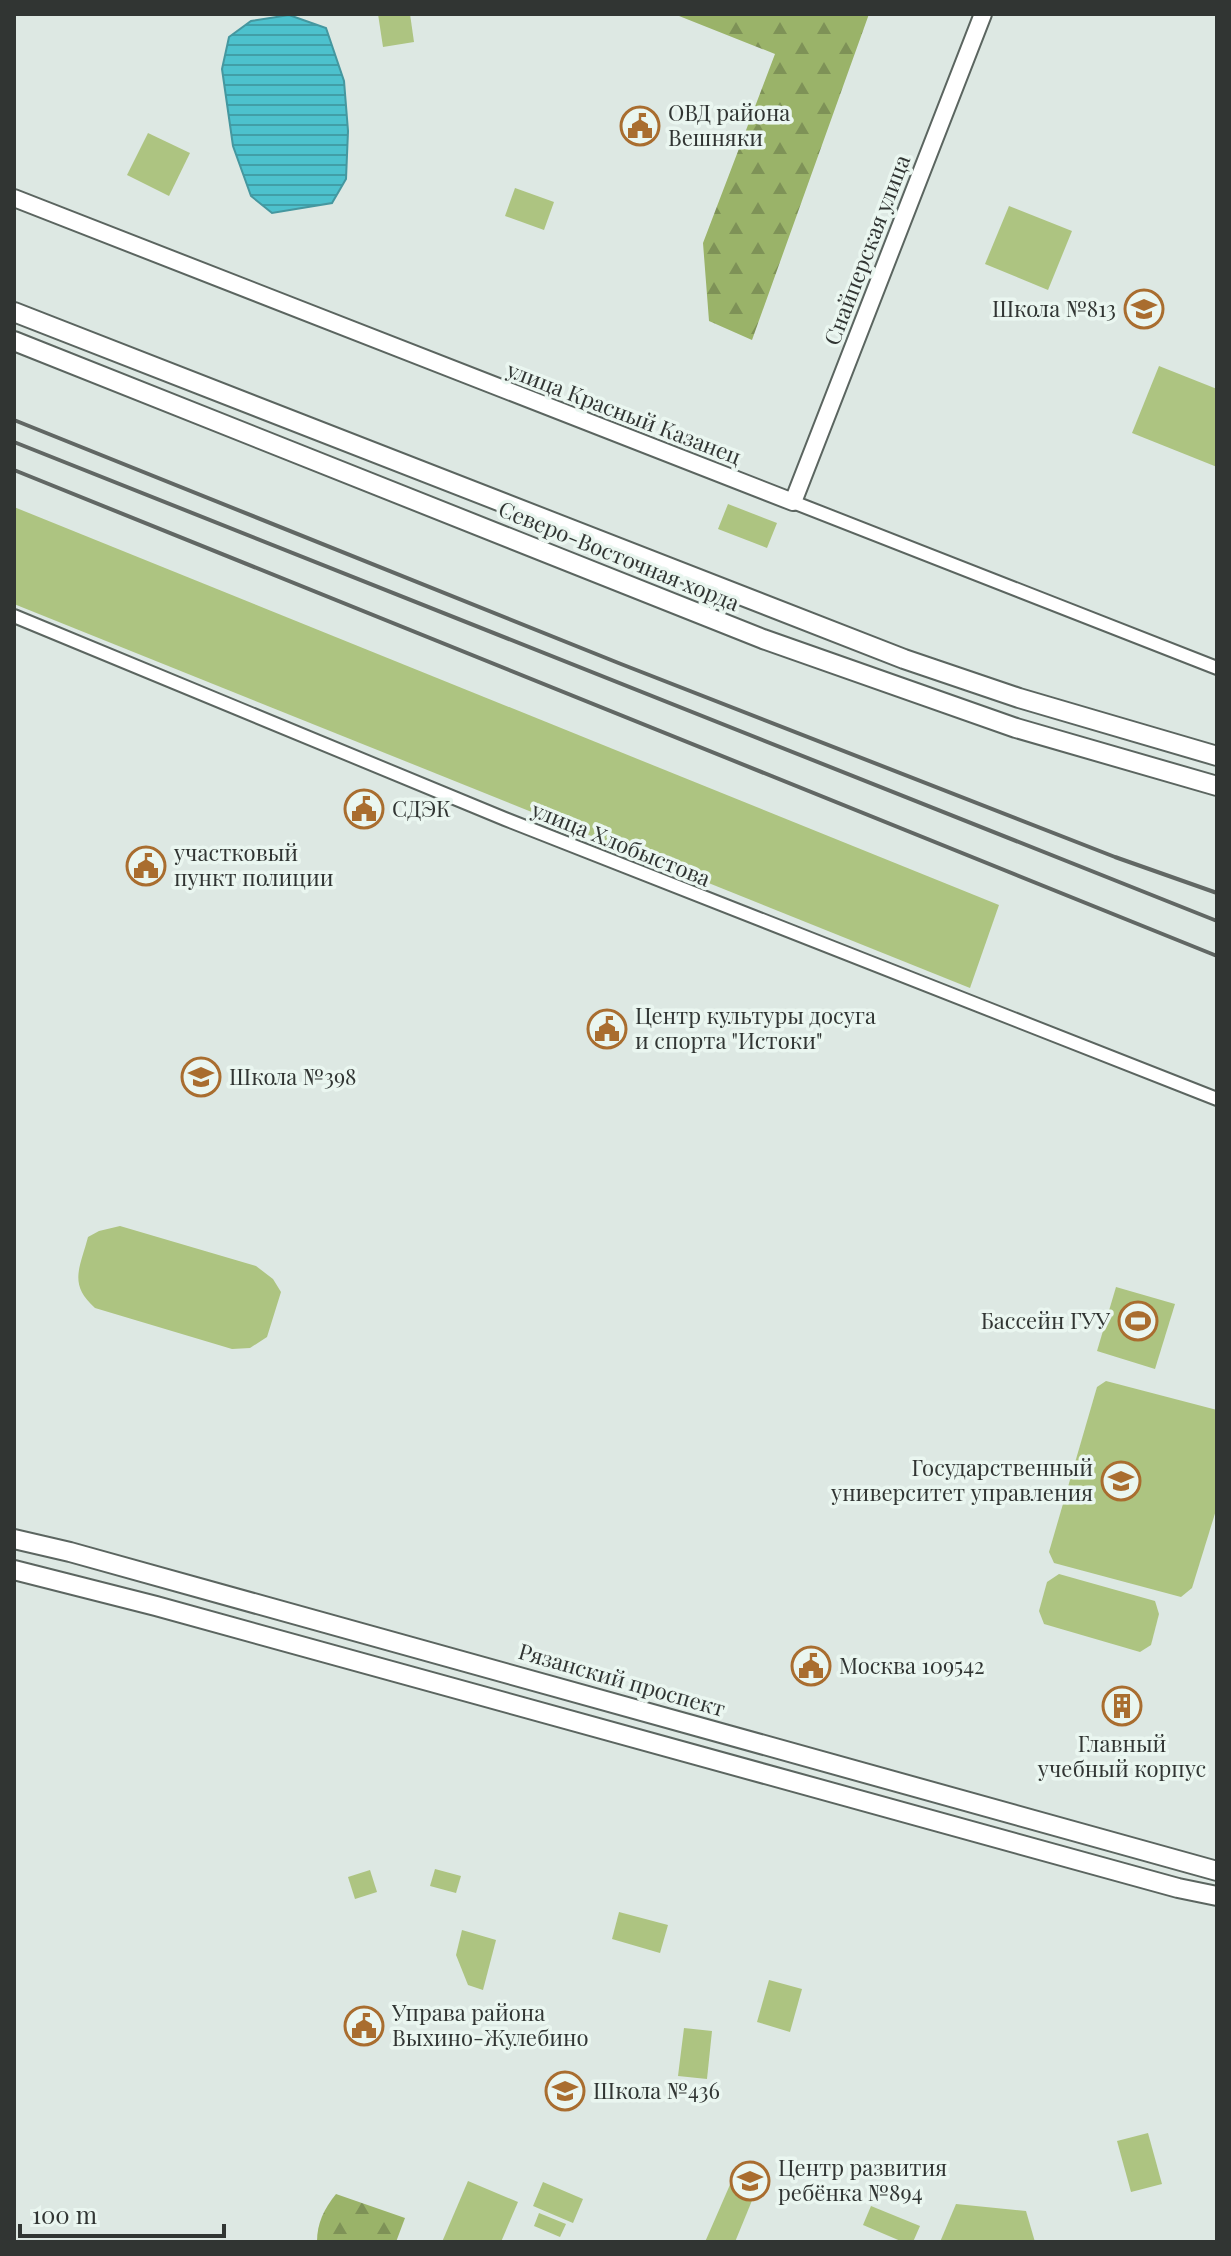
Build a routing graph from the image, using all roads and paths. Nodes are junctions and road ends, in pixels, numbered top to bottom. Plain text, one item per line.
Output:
1 (983, 14) edge
2 (14, 198) edge
3 (14, 312) edge
4 (14, 341) edge
5 (793, 502) junction
6 (14, 616) edge
7 (1217, 668) edge
8 (1217, 756) edge
9 (1217, 786) edge
10 (1217, 1099) edge
11 (14, 1539) edge
12 (14, 1570) edge
13 (1107, 1841) junction
14 (1217, 1861) edge
15 (1217, 1871) edge
16 (1217, 1896) edge

1 - 5 street, Снайперская улица
2 - 5 street, улица Красный Казанец
3 - 8 main road, Северо-Восточная хорда
4 - 9 main road, Северо-Восточная хорда
5 - 7 street, улица Красный Казанец
6 - 10 street, улица Хлобыстова
11 - 13 main road, Рязанский проспект
12 - 16 main road
13 - 14 street
13 - 15 main road, Рязанский проспект

